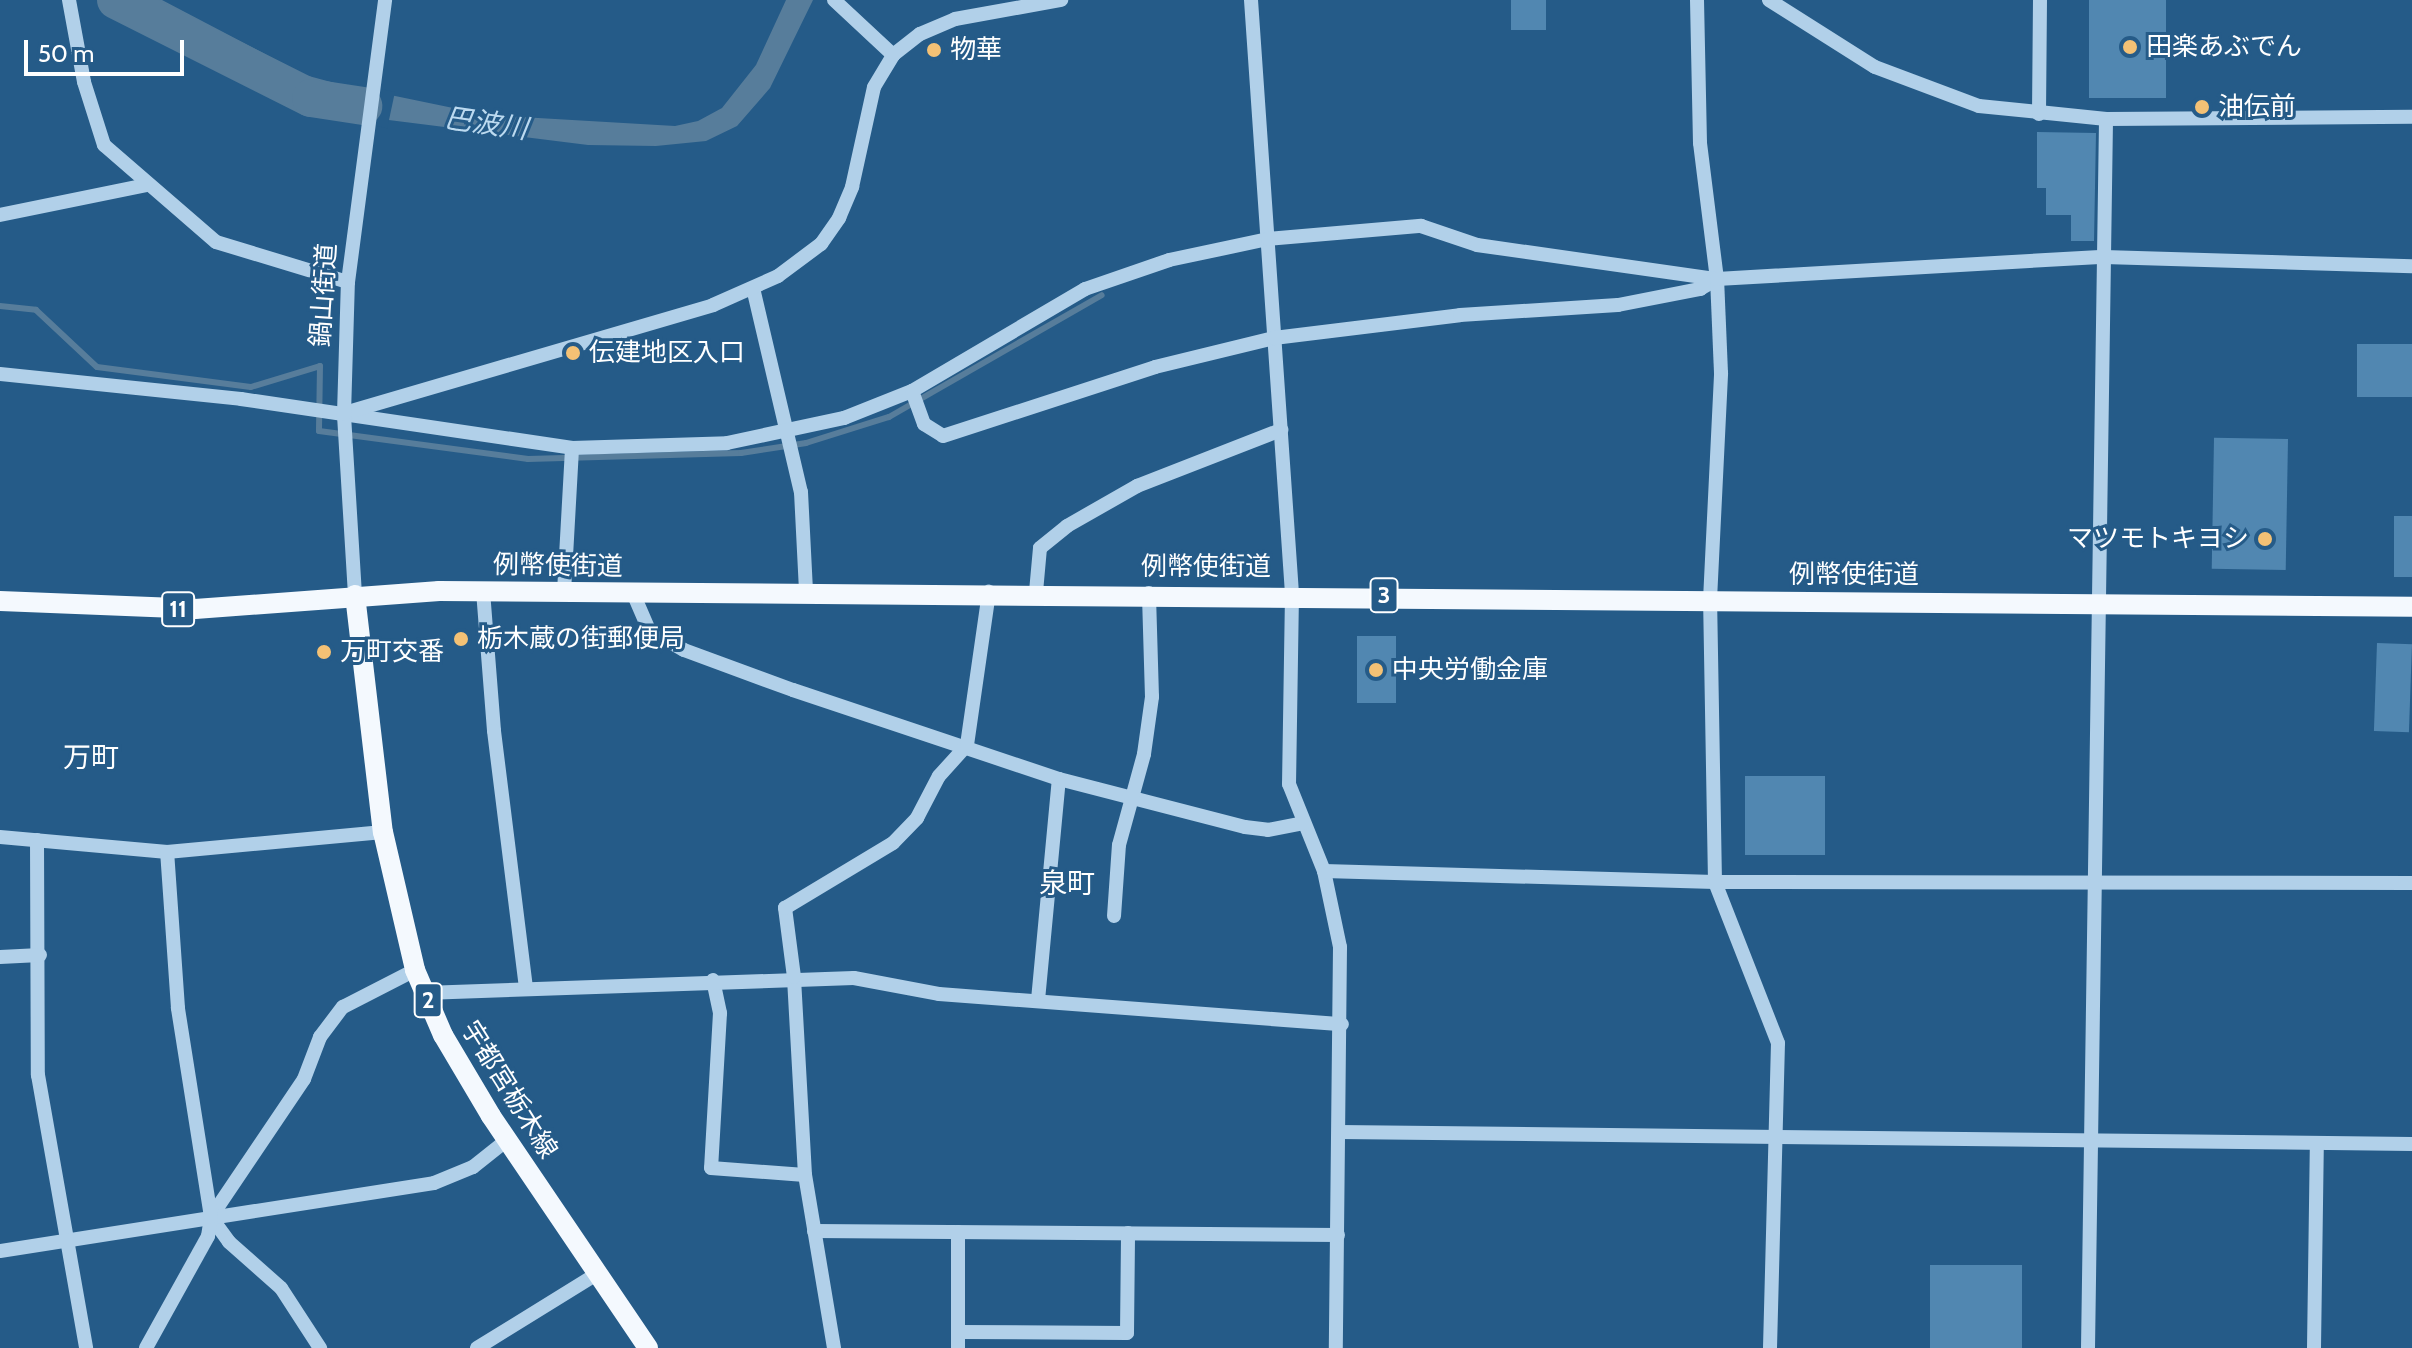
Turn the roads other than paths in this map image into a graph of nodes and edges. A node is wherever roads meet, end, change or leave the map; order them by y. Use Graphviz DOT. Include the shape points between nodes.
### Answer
graph roads {
  1 [pos="69,0"];
  2 [pos="385,0"];
  3 [pos="1061,0"];
  4 [pos="1251,0"];
  5 [pos="1697,0"];
  6 [pos="1769,0"];
  7 [pos="2040,0"];
  8 [pos="840,3"];
  9 [pos="893,55"];
  10 [pos="2039,114"];
  11 [pos="2412,117"];
  12 [pos="2106,119"];
  13 [pos="146,185"];
  14 [pos="0,215"];
  15 [pos="1268,239"];
  16 [pos="2104,257"];
  17 [pos="2412,266"];
  18 [pos="1717,279"];
  19 [pos="348,282"];
  20 [pos="753,288"];
  21 [pos="1274,338"];
  22 [pos="0,374"];
  23 [pos="912,391"];
  24 [pos="344,414"];
  25 [pos="1281,430"];
  26 [pos="787,432"];
  27 [pos="572,448"];
  28 [pos="483,591"];
  29 [pos="564,592"];
  30 [pos="806,592"];
  31 [pos="989,592"];
  32 [pos="1036,592"];
  33 [pos="633,593"];
  34 [pos="1149,593"];
  35 [pos="1292,594"];
  36 [pos="355,595"];
  37 [pos="1710,600"];
  38 [pos="0,601"];
  39 [pos="2100,603"];
  40 [pos="2412,607"];
  41 [pos="967,745"];
  42 [pos="1059,779"];
  43 [pos="1132,798"];
  44 [pos="1303,823"];
  45 [pos="383,832"];
  46 [pos="0,837"];
  47 [pos="37,840"];
  48 [pos="167,852"];
  49 [pos="1324,871"];
  50 [pos="1715,882"];
  51 [pos="2095,883"];
  52 [pos="2412,883"];
  53 [pos="1114,916"];
  54 [pos="40,955"];
  55 [pos="0,957"];
  56 [pos="415,970"];
  57 [pos="794,977"];
  58 [pos="713,980"];
  59 [pos="526,988"];
  60 [pos="424,993"];
  61 [pos="1038,1000"];
  62 [pos="1342,1024"];
  63 [pos="1339,1132"];
  64 [pos="507,1140"];
  65 [pos="1776,1141"];
  66 [pos="2091,1142"];
  67 [pos="2317,1144"];
  68 [pos="2412,1144"];
  69 [pos="805,1175"];
  70 [pos="211,1217"];
  71 [pos="814,1231"];
  72 [pos="958,1232"];
  73 [pos="1128,1233"];
  74 [pos="1338,1235"];
  75 [pos="68,1242"];
  76 [pos="0,1251"];
  77 [pos="597,1274"];
  78 [pos="958,1332"];
  79 [pos="86,1348"];
  80 [pos="146,1348"];
  81 [pos="320,1348"];
  82 [pos="477,1348"];
  83 [pos="648,1348"];
  84 [pos="834,1348"];
  85 [pos="958,1348"];
  86 [pos="1336,1348"];
  87 [pos="1770,1348"];
  88 [pos="2088,1348"];
  89 [pos="2314,1348"];
  1 -- 13 [label="street" via="70,24 104,145"];
  2 -- 19 [label="street, 鍋山街道"];
  3 -- 9 [label="street" via="955,19 920,34"];
  4 -- 15 [label="street"];
  5 -- 18 [label="street" via="1700,143"];
  6 -- 10 [label="street" via="1875,67 1979,106"];
  7 -- 10 [label="street"];
  8 -- 9 [label="street"];
  9 -- 20 [label="street" via="874,87 852,187 839,218 803,261"];
  10 -- 12 [label="street"];
  11 -- 12 [label="street"];
  12 -- 16 [label="street"];
  13 -- 14 [label="street"];
  13 -- 19 [label="street" via="232,251"];
  15 -- 18 [label="street" via="1421,226 1477,245"];
  15 -- 21 [label="street"];
  15 -- 23 [label="street" via="1169,260 1085,289"];
  16 -- 17 [label="street"];
  16 -- 18 [label="street"];
  16 -- 39 [label="street"];
  18 -- 21 [label="street" via="1700,289 1618,305 1460,315"];
  18 -- 37 [label="street" via="1721,373"];
  19 -- 24 [label="street, 鍋山街道"];
  20 -- 24 [label="street" via="700,309"];
  20 -- 26 [label="street"];
  21 -- 23 [label="street" via="1155,367 943,436 924,424"];
  21 -- 25 [label="street"];
  22 -- 24 [label="street"];
  23 -- 26 [label="street"];
  24 -- 27 [label="street"];
  24 -- 36 [label="street, 鍋山街道"];
  25 -- 32 [label="street" via="1137,486 1067,526 1040,548"];
  25 -- 35 [label="street"];
  26 -- 27 [label="street" via="727,443"];
  26 -- 30 [label="street" via="801,492"];
  27 -- 29 [label="street"];
  28 -- 29 [label="main road, 例幣使街道 / 3"];
  28 -- 36 [label="main road, 例幣使街道 / 3"];
  28 -- 59 [label="street" via="499,777"];
  29 -- 33 [label="main road, 例幣使街道 / 3"];
  30 -- 31 [label="main road, 例幣使街道 / 3"];
  30 -- 33 [label="main road, 例幣使街道 / 3"];
  31 -- 32 [label="main road, 例幣使街道 / 3"];
  31 -- 41 [label="street"];
  32 -- 34 [label="main road, 例幣使街道 / 3"];
  33 -- 41 [label="street" via="649,630 684,650"];
  34 -- 35 [label="main road, 例幣使街道 / 3"];
  34 -- 43 [label="street" via="1152,697"];
  35 -- 37 [label="main road, 例幣使街道 / 3"];
  35 -- 44 [label="street" via="1289,784"];
  36 -- 38 [label="main road, 例幣使街道 / 11" via="195,609"];
  36 -- 45 [label="main road, 宇都宮栃木線 / 2"];
  37 -- 39 [label="main road, 例幣使街道 / 3"];
  37 -- 50 [label="street"];
  39 -- 40 [label="main road, 例幣使街道 / 3"];
  39 -- 51 [label="street"];
  41 -- 42 [label="street"];
  41 -- 57 [label="street" via="939,776 917,818 893,843 785,908"];
  42 -- 43 [label="street"];
  42 -- 61 [label="street"];
  43 -- 44 [label="street" via="1245,827 1268,830"];
  43 -- 53 [label="street" via="1119,845"];
  44 -- 49 [label="street"];
  45 -- 48 [label="street"];
  45 -- 56 [label="main road, 宇都宮栃木線 / 2"];
  46 -- 47 [label="street"];
  47 -- 48 [label="street"];
  47 -- 54 [label="street"];
  48 -- 70 [label="street" via="178,1008"];
  49 -- 50 [label="street"];
  49 -- 62 [label="street" via="1340,947"];
  50 -- 51 [label="street"];
  50 -- 65 [label="street" via="1778,1043"];
  51 -- 52 [label="street"];
  51 -- 66 [label="street"];
  54 -- 55 [label="street"];
  54 -- 75 [label="street" via="38,1075"];
  56 -- 60 [label="main road, 宇都宮栃木線 / 2"];
  56 -- 70 [label="street" via="343,1007 320,1037 304,1079"];
  57 -- 58 [label="street"];
  57 -- 61 [label="street" via="854,978 939,994"];
  57 -- 69 [label="street"];
  58 -- 59 [label="street"];
  58 -- 69 [label="street" via="720,1013 711,1168"];
  59 -- 60 [label="street"];
  60 -- 64 [label="main road, 宇都宮栃木線 / 2" via="443,1035"];
  61 -- 62 [label="street"];
  62 -- 63 [label="street"];
  63 -- 65 [label="street"];
  63 -- 74 [label="street"];
  64 -- 70 [label="street" via="473,1167 434,1183"];
  64 -- 77 [label="main road, 宇都宮栃木線 / 2"];
  65 -- 66 [label="street"];
  65 -- 87 [label="street"];
  66 -- 67 [label="street"];
  66 -- 88 [label="street"];
  67 -- 68 [label="street"];
  67 -- 89 [label="street"];
  69 -- 71 [label="street"];
  70 -- 75 [label="street"];
  70 -- 80 [label="street" via="208,1236"];
  70 -- 81 [label="street" via="229,1242 281,1288"];
  71 -- 72 [label="street"];
  71 -- 84 [label="street"];
  72 -- 73 [label="street"];
  72 -- 78 [label="street"];
  73 -- 74 [label="street"];
  73 -- 78 [label="street" via="1127,1333"];
  74 -- 86 [label="street"];
  75 -- 76 [label="street"];
  75 -- 79 [label="street"];
  77 -- 82 [label="street"];
  77 -- 83 [label="main road, 宇都宮栃木線 / 2"];
  78 -- 85 [label="street"];
}
